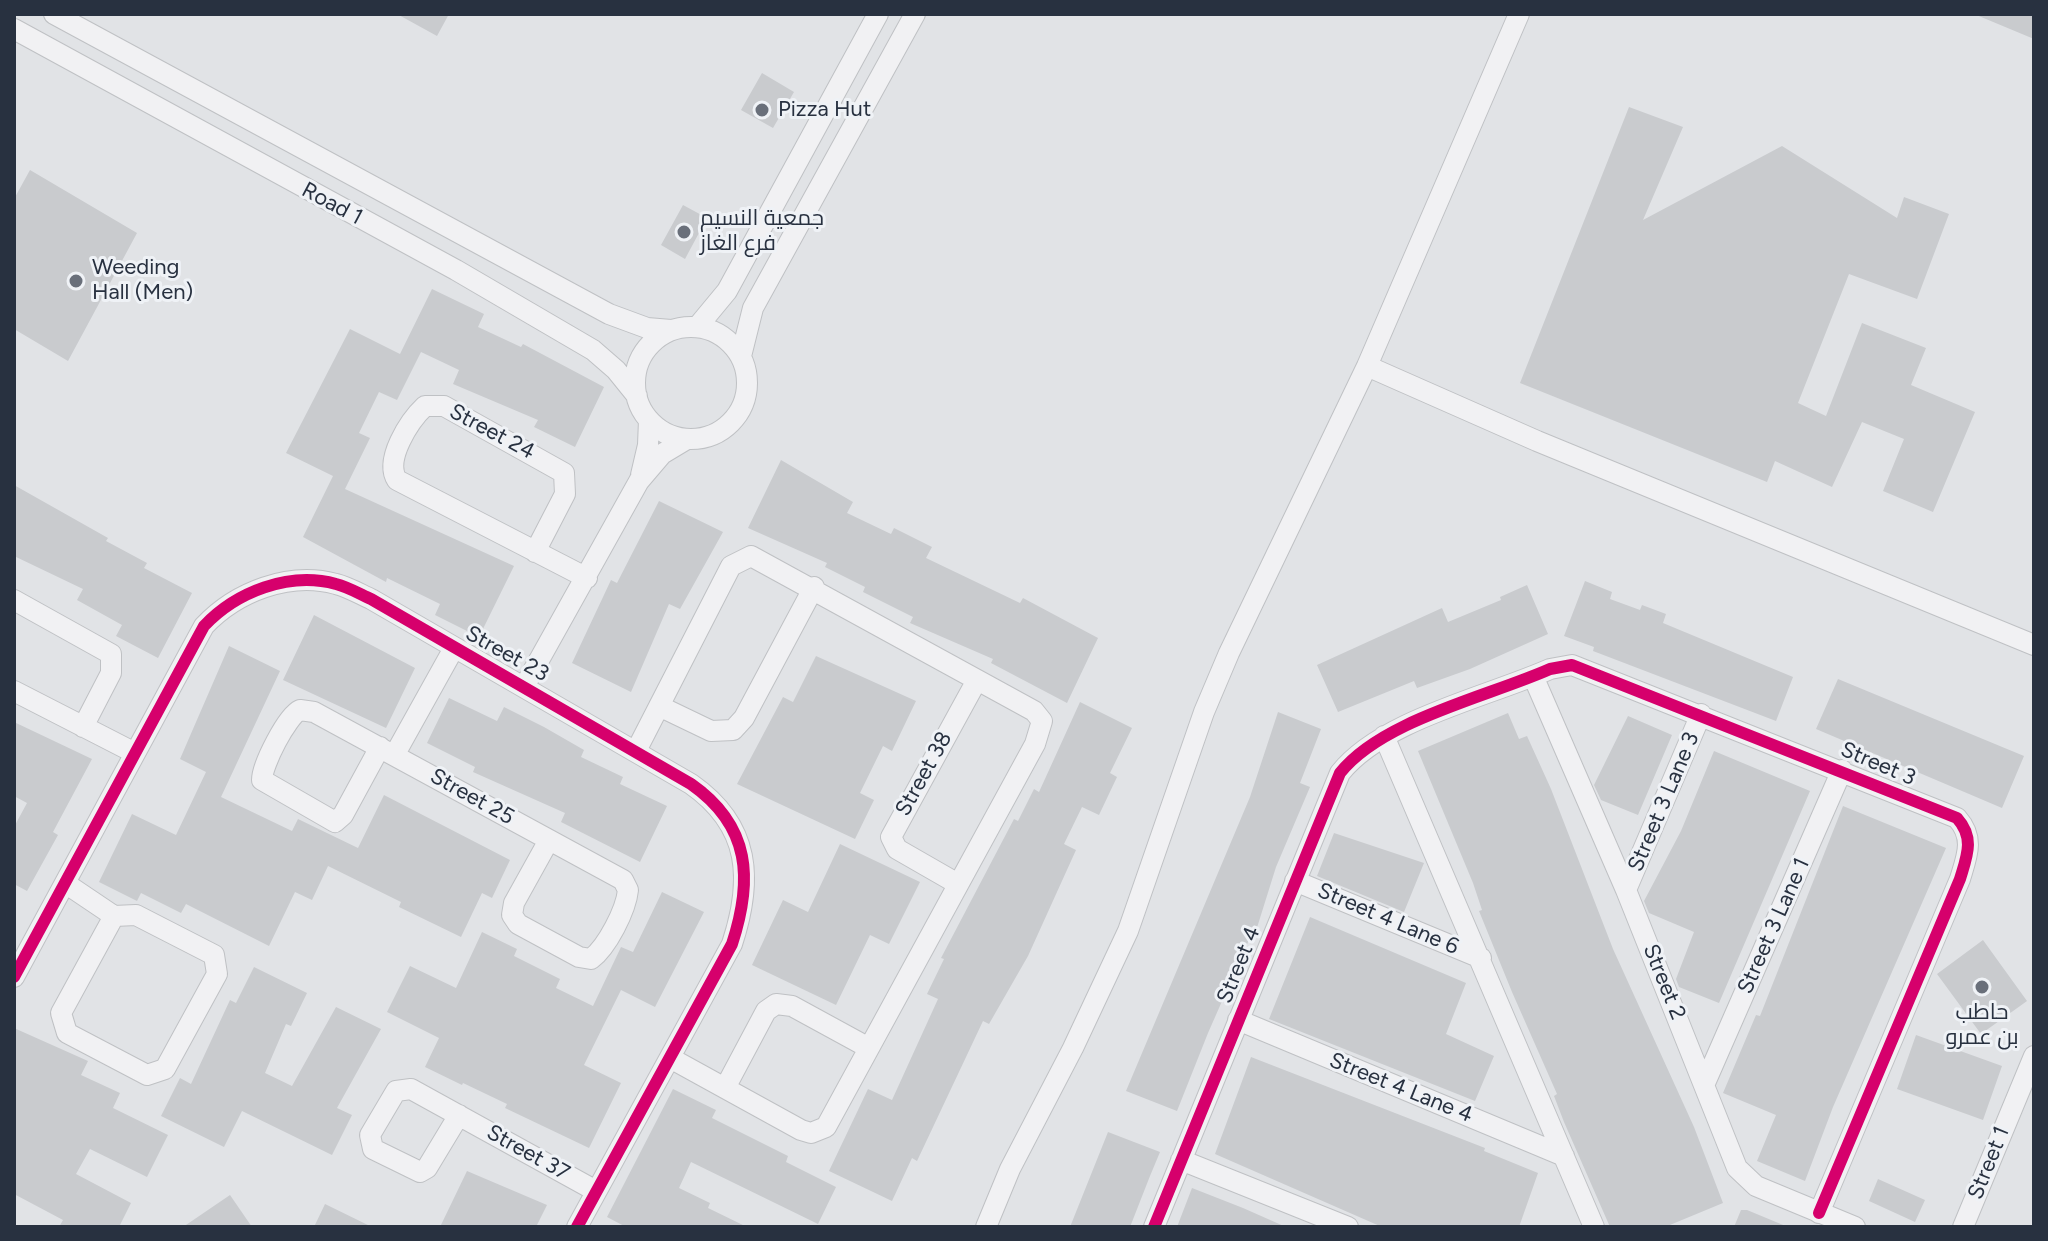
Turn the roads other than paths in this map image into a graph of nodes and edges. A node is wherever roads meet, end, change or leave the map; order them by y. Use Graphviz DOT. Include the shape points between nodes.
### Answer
graph roads {
  1 [pos="54,14"];
  2 [pos="878,14"];
  3 [pos="915,14"];
  4 [pos="1519,14"];
  5 [pos="14,29"];
  6 [pos="698,326"];
  7 [pos="671,330"];
  8 [pos="741,356"];
  9 [pos="1367,366"];
  10 [pos="637,396"];
  11 [pos="649,420"];
  12 [pos="687,439"];
  13 [pos="639,481"];
  14 [pos="535,552"];
  15 [pos="587,578"];
  16 [pos="814,587"];
  17 [pos="14,600"];
  18 [pos="2034,645"];
  19 [pos="454,648"];
  20 [pos="1533,676"];
  21 [pos="977,680"];
  22 [pos="524,687"];
  23 [pos="14,691"];
  24 [pos="659,706"];
  25 [pos="1701,714"];
  26 [pos="83,727"];
  27 [pos="1384,736"];
  28 [pos="388,751"];
  29 [pos="636,751"];
  30 [pos="133,752"];
  31 [pos="1842,770"];
  32 [pos="549,840"];
  33 [pos="1295,881"];
  34 [pos="65,883"];
  35 [pos="958,884"];
  36 [pos="1626,890"];
  37 [pos="114,916"];
  38 [pos="1481,958"];
  39 [pos="14,977"];
  40 [pos="1238,1020"];
  41 [pos="869,1048"];
  42 [pos="2034,1056"];
  43 [pos="672,1059"];
  44 [pos="1705,1083"];
  45 [pos="725,1088"];
  46 [pos="459,1115"];
  47 [pos="1564,1156"];
  48 [pos="1181,1160"];
  49 [pos="596,1191"];
  50 [pos="1819,1213"];
  51 [pos="577,1227"];
  52 [pos="986,1227"];
  53 [pos="1154,1227"];
  54 [pos="1348,1227"];
  55 [pos="1594,1227"];
  56 [pos="1855,1227"];
  57 [pos="1963,1227"];
  1 -- 7 [label="street, Road 1" via="609,314 647,328"];
  2 -- 6 [label="street" via="727,291"];
  3 -- 8 [label="street" via="753,308"];
  4 -- 9 [label="street"];
  5 -- 10 [label="street, Road 1" via="593,350"];
  6 -- 7 [label="street"];
  6 -- 8 [label="street" via="716,331"];
  7 -- 10 [label="street" via="657,337 638,364"];
  8 -- 12 [label="street" via="747,373 743,406 720,431"];
  9 -- 18 [label="street"];
  9 -- 52 [label="street" via="1204,712 1128,931"];
  10 -- 11 [label="street"];
  11 -- 12 [label="street"];
  11 -- 13 [label="street, Street 23"];
  12 -- 13 [label="street, Street 23" via="662,454"];
  13 -- 15 [label="street, Street 23"];
  14 -- 14 [label="street, Street 24" via="394,477 394,456 425,406 444,406 564,473 565,494"];
  14 -- 15 [label="street, Street 24"];
  15 -- 22 [label="street, Street 23"];
  16 -- 21 [label="street"];
  16 -- 24 [label="street" via="733,730 711,731"];
  16 -- 24 [label="street" via="761,559 741,558 731,566"];
  17 -- 26 [label="street" via="111,654 111,673"];
  19 -- 22 [label="street, Street 23"];
  19 -- 28 [label="street, Street 25"];
  19 -- 30 [label="street, Street 23" via="336,584 270,584 220,609 204,626"];
  20 -- 25 [label="street, Street 3" via="1572,665"];
  20 -- 27 [label="street, Street 3"];
  20 -- 36 [label="street, Street 2"];
  21 -- 35 [label="street" via="1034,711 1042,721 1035,744"];
  21 -- 35 [label="street, Street 38" via="891,837 897,849"];
  22 -- 29 [label="street, Street 23"];
  23 -- 26 [label="street"];
  24 -- 29 [label="street"];
  25 -- 31 [label="street, Street 3"];
  25 -- 36 [label="street, Street 3 Lane 3"];
  26 -- 30 [label="street"];
  27 -- 33 [label="street, Street 4" via="1356,753 1340,773"];
  27 -- 38 [label="street"];
  28 -- 28 [label="street, Street 25" via="314,712 300,710 290,718 262,770 262,780 335,822"];
  28 -- 32 [label="street, Street 25"];
  29 -- 43 [label="street, Street 23" via="708,796 726,815 746,874 744,908 732,944"];
  30 -- 34 [label="street, Street 23"];
  31 -- 44 [label="street, Street 3 Lane 1"];
  31 -- 50 [label="street, Street 3" via="1957,818 1969,840 1960,879"];
  32 -- 32 [label="street, Street 25" via="512,915 518,924 591,959 628,890 623,880"];
  33 -- 38 [label="street, Street 4 Lane 6"];
  33 -- 40 [label="street, Street 4"];
  34 -- 37 [label="street"];
  34 -- 39 [label="street, Street 23"];
  35 -- 41 [label="street"];
  36 -- 44 [label="street, Street 2"];
  37 -- 37 [label="street" via="136,915 214,955 217,974 165,1069 147,1075 67,1033 61,1013"];
  38 -- 47 [label="street"];
  40 -- 47 [label="street, Street 4 Lane 4"];
  40 -- 48 [label="street, Street 4"];
  41 -- 45 [label="street" via="832,1118 818,1132 801,1130"];
  41 -- 45 [label="street" via="792,1006 776,1004 766,1011"];
  42 -- 57 [label="street, Street 1"];
  43 -- 45 [label="street"];
  43 -- 49 [label="street, Street 23"];
  44 -- 50 [label="street, Street 2" via="1737,1168 1756,1186"];
  46 -- 46 [label="street, Street 37" via="402,1088 369,1143 420,1172"];
  46 -- 49 [label="street, Street 37"];
  47 -- 55 [label="street"];
  48 -- 53 [label="street, Street 4"];
  48 -- 54 [label="street"];
  49 -- 51 [label="street, Street 23"];
  50 -- 56 [label="street, Street 2"];
}
